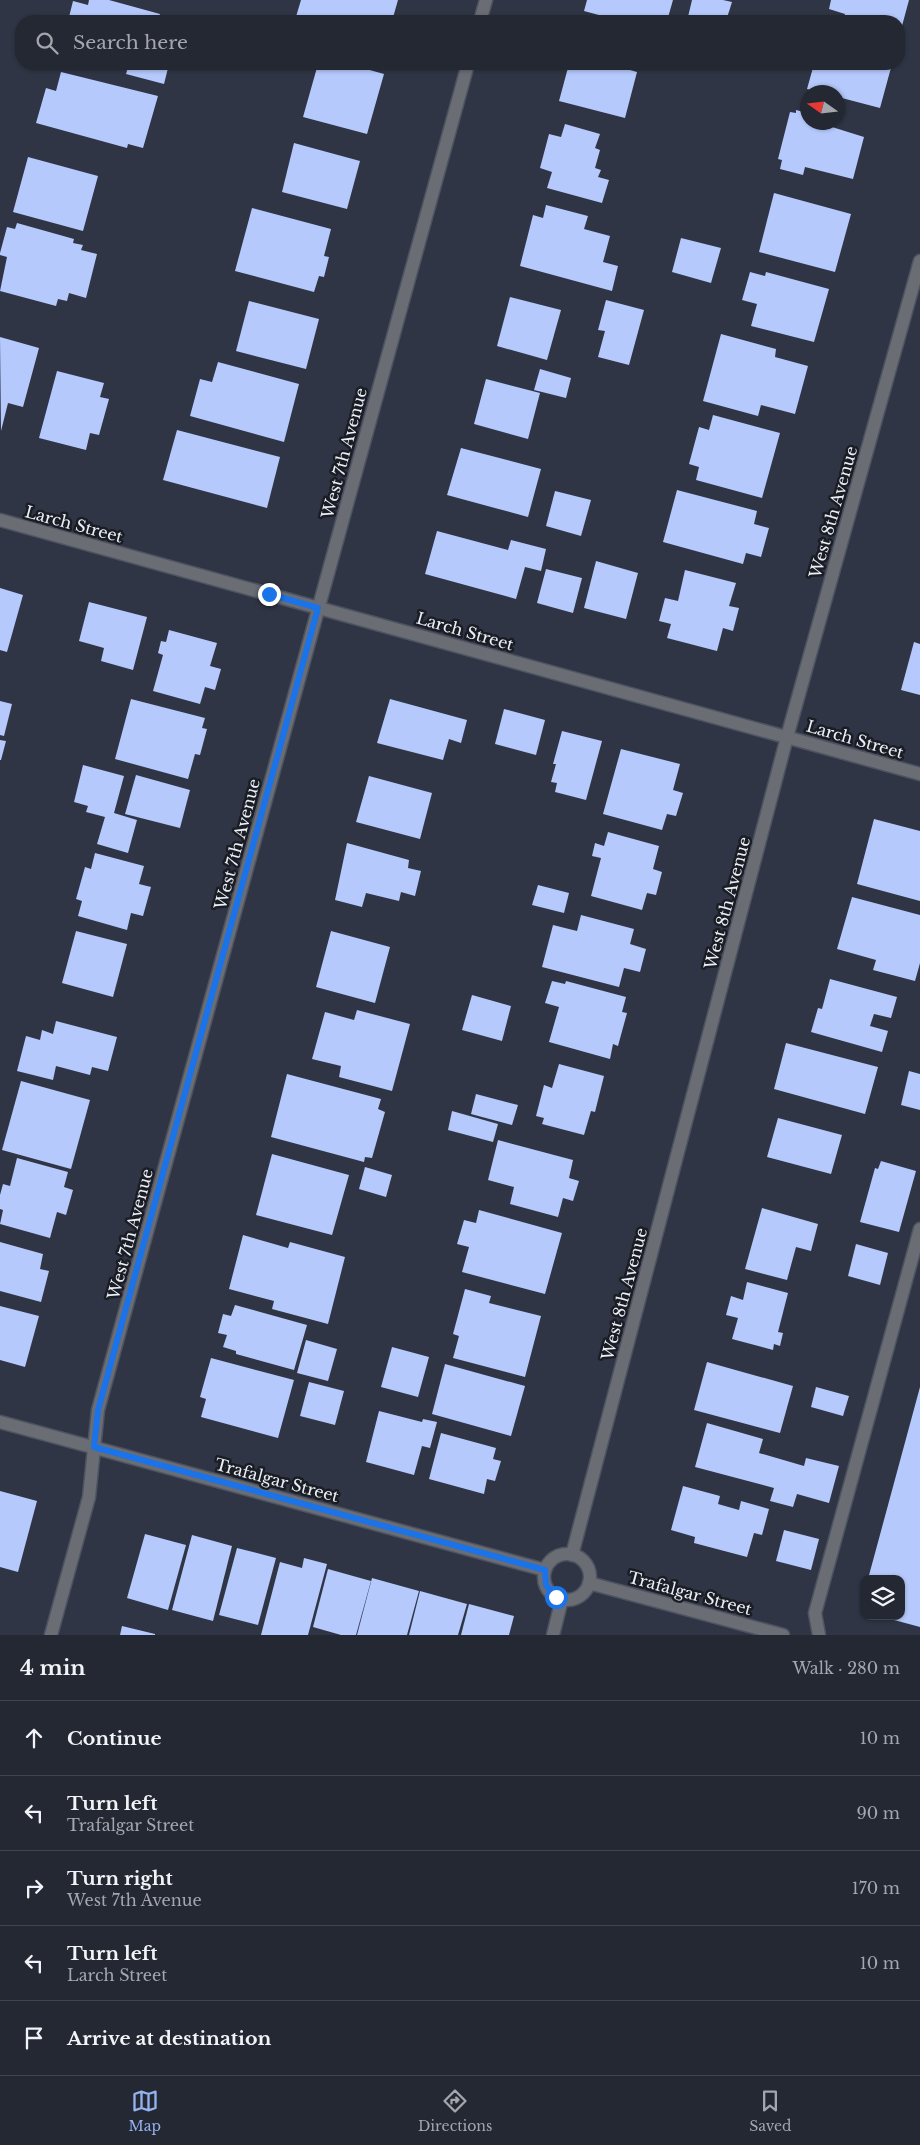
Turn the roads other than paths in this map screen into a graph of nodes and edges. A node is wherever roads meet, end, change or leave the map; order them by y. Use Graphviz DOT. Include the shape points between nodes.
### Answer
graph roads {
  1 [pos="486,0"];
  2 [pos="482,15"];
  3 [pos="466,70"];
  4 [pos="920,261"];
  5 [pos="0,520"];
  6 [pos="318,608"];
  7 [pos="788,737"];
  8 [pos="920,774"];
  9 [pos="920,1229"];
  10 [pos="0,1422"];
  11 [pos="94,1447"];
  12 [pos="572,1555"];
  13 [pos="545,1570"];
  14 [pos="589,1583"];
  15 [pos="562,1599"];
  16 [pos="51,1635"];
  17 [pos="553,1635"];
  18 [pos="783,1635"];
  19 [pos="819,1635"];
  1 -- 2 [label="street"];
  3 -- 6 [label="street, West 7th Avenue"];
  4 -- 7 [label="street, West 8th Avenue"];
  5 -- 6 [label="street, Larch Street"];
  6 -- 7 [label="street, Larch Street"];
  6 -- 11 [label="street, West 7th Avenue" via="98,1410"];
  7 -- 8 [label="street, Larch Street"];
  7 -- 12 [label="street, West 8th Avenue"];
  9 -- 19 [label="street" via="815,1613"];
  10 -- 11 [label="street, Trafalgar Street"];
  11 -- 13 [label="street, Trafalgar Street"];
  11 -- 16 [label="street, West 7th Avenue" via="89,1497"];
  12 -- 13 [label="street" via="559,1556"];
  12 -- 14 [label="street" via="589,1568"];
  13 -- 15 [label="street" via="544,1578 550,1592"];
  14 -- 15 [label="street" via="582,1594 569,1600"];
  14 -- 18 [label="street, Trafalgar Street"];
  15 -- 17 [label="street"];
}
